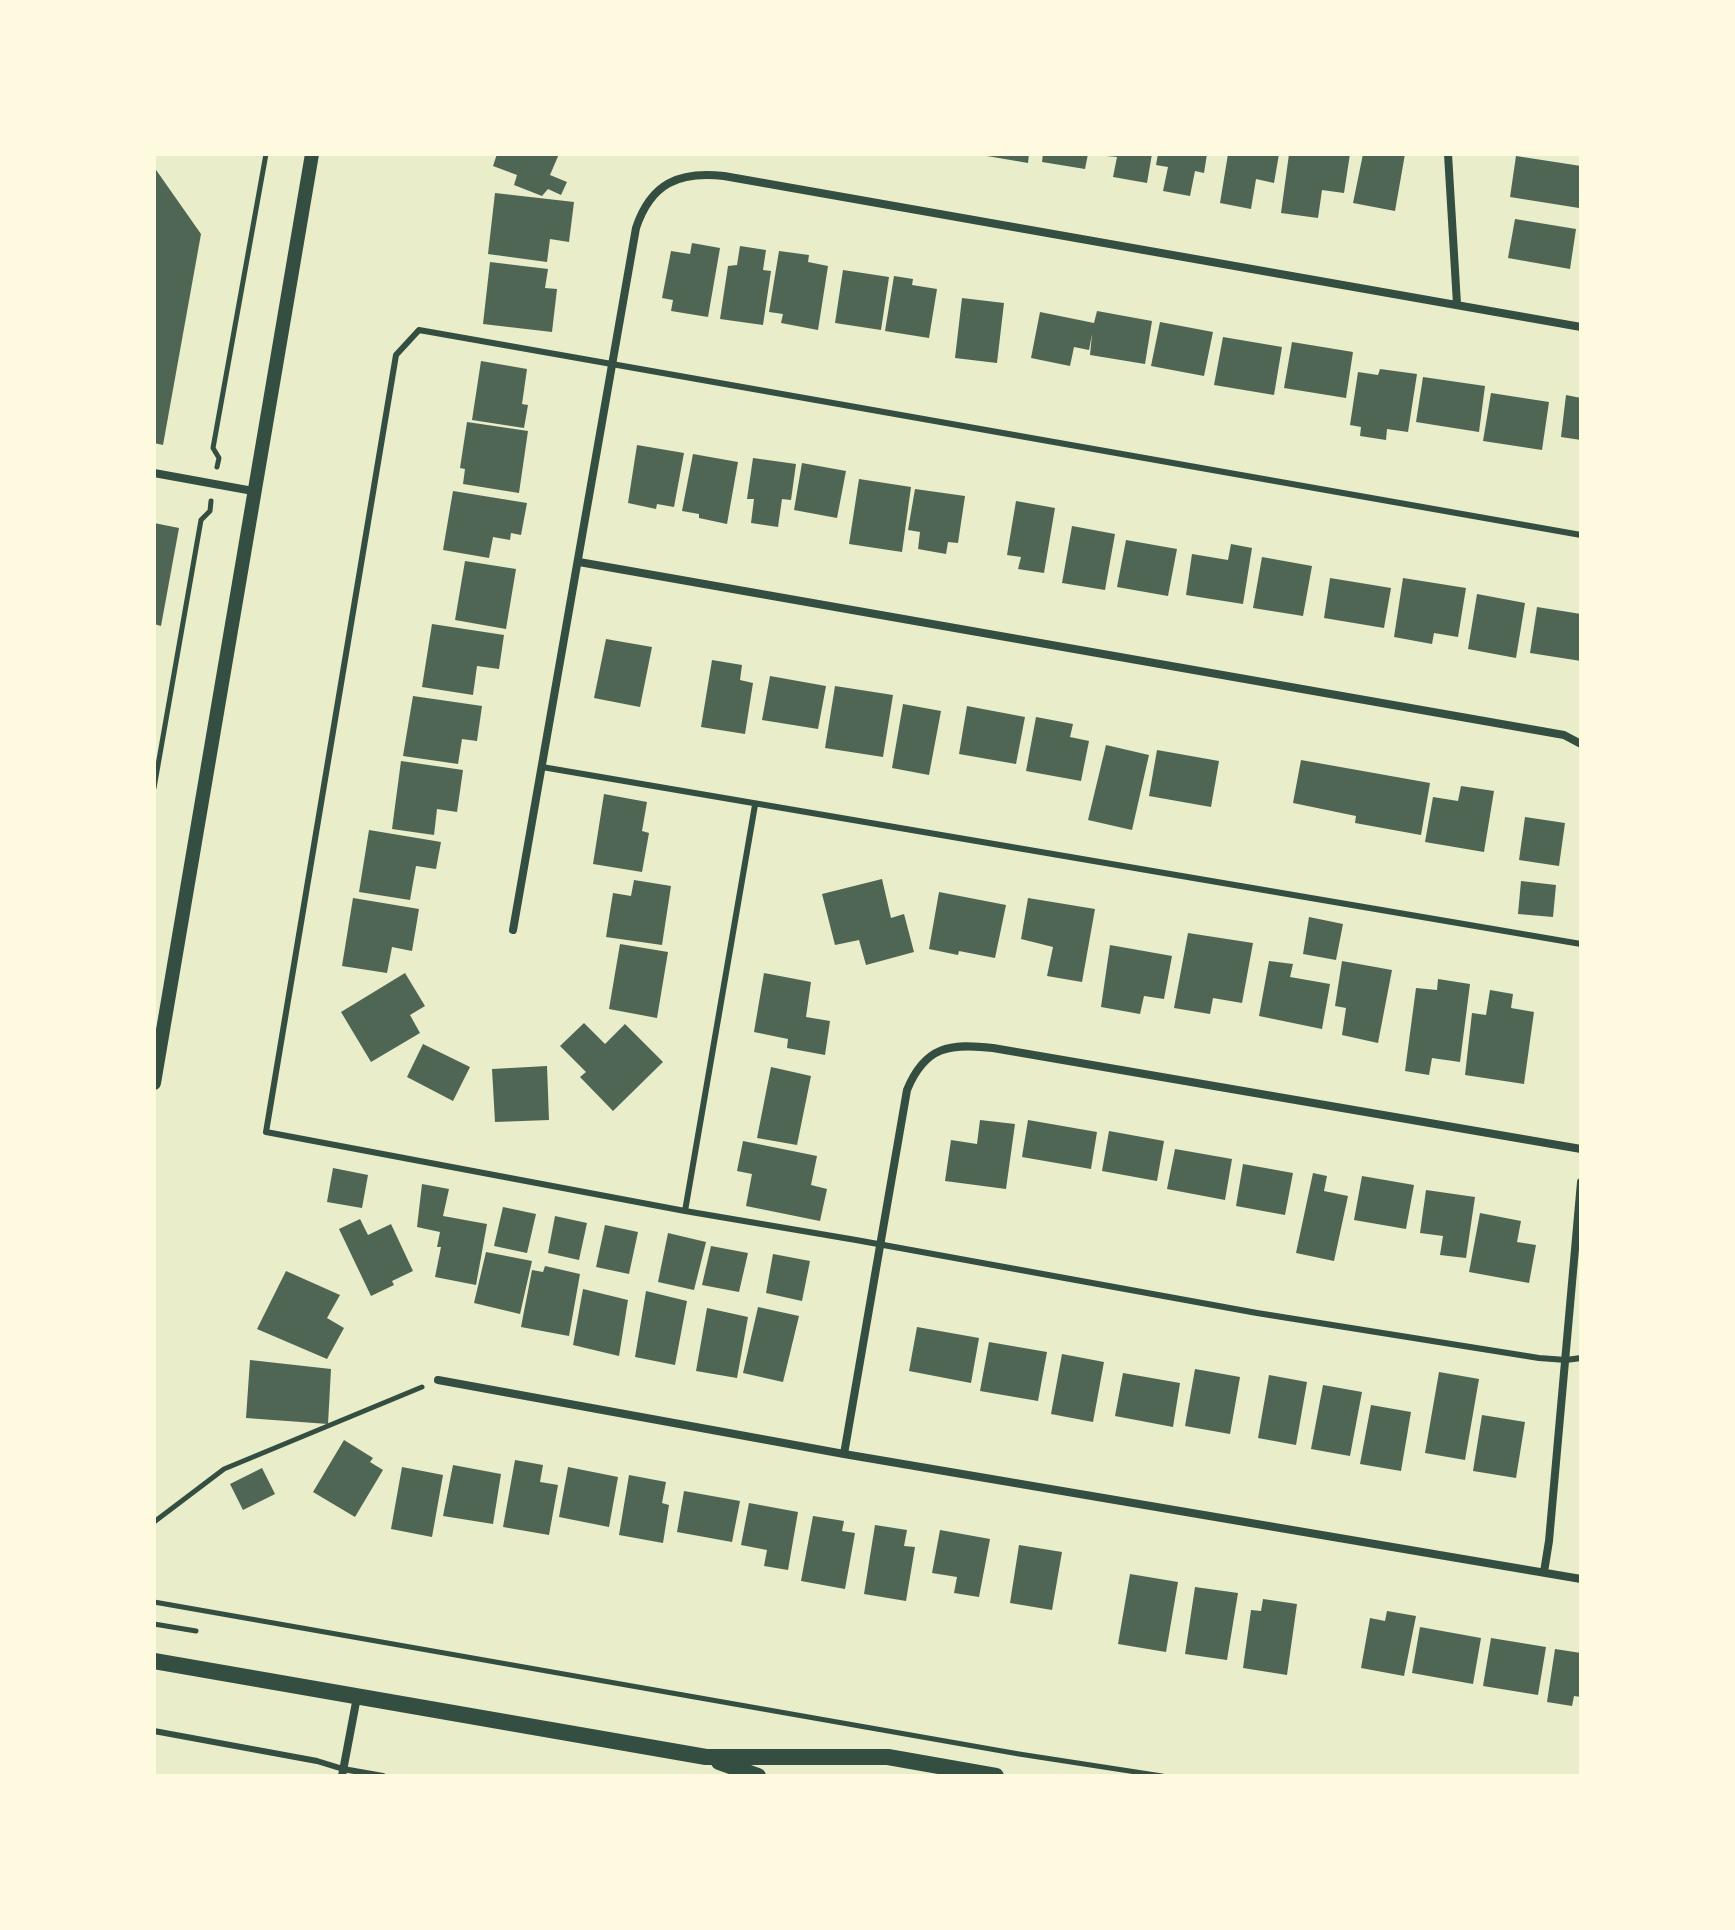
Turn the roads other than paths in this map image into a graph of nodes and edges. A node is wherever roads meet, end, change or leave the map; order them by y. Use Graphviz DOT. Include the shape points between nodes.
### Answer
graph roads {
  1 [pos="312,154"];
  2 [pos="1448,154"];
  3 [pos="1457,304"];
  4 [pos="1581,327"];
  5 [pos="613,364"];
  6 [pos="154,473"];
  7 [pos="253,491"];
  8 [pos="1581,535"];
  9 [pos="579,562"];
  10 [pos="1581,744"];
  11 [pos="542,767"];
  12 [pos="755,805"];
  13 [pos="513,930"];
  14 [pos="1581,944"];
  15 [pos="154,1083"];
  16 [pos="1581,1149"];
  17 [pos="1581,1182"];
  18 [pos="685,1211"];
  19 [pos="881,1244"];
  20 [pos="1581,1358"];
  21 [pos="1566,1360"];
  22 [pos="438,1380"];
  23 [pos="844,1454"];
  24 [pos="1544,1572"];
  25 [pos="1581,1579"];
  26 [pos="154,1661"];
  27 [pos="357,1697"];
  28 [pos="154,1731"];
  29 [pos="706,1757"];
  30 [pos="342,1772"];
  31 [pos="383,1776"];
  32 [pos="758,1776"];
  33 [pos="996,1776"];
  1 -- 7 [label="street"];
  2 -- 3 [label="street"];
  3 -- 4 [label="street"];
  3 -- 5 [label="street" via="740,179 692,175 661,188 640,214"];
  5 -- 8 [label="lane"];
  5 -- 9 [label="street"];
  5 -- 18 [label="lane" via="419,330 396,355 266,1132"];
  6 -- 7 [label="street"];
  7 -- 15 [label="street"];
  9 -- 10 [label="street" via="1564,735"];
  9 -- 11 [label="street"];
  11 -- 12 [label="lane"];
  11 -- 13 [label="street"];
  12 -- 14 [label="lane"];
  12 -- 18 [label="lane"];
  16 -- 19 [label="street" via="993,1048 956,1046 926,1060 907,1090"];
  17 -- 21 [label="street"];
  18 -- 19 [label="lane"];
  19 -- 21 [label="lane" via="1257,1313"];
  19 -- 23 [label="street"];
  20 -- 21 [label="lane"];
  21 -- 24 [label="street"];
  22 -- 23 [label="street"];
  23 -- 24 [label="street"];
  24 -- 25 [label="street"];
  26 -- 27 [label="main road"];
  27 -- 29 [label="main road"];
  27 -- 30 [label="street"];
  28 -- 30 [label="lane" via="317,1761"];
  29 -- 32 [label="main road"];
  29 -- 33 [label="main road" via="888,1757"];
  30 -- 31 [label="lane"];
}
